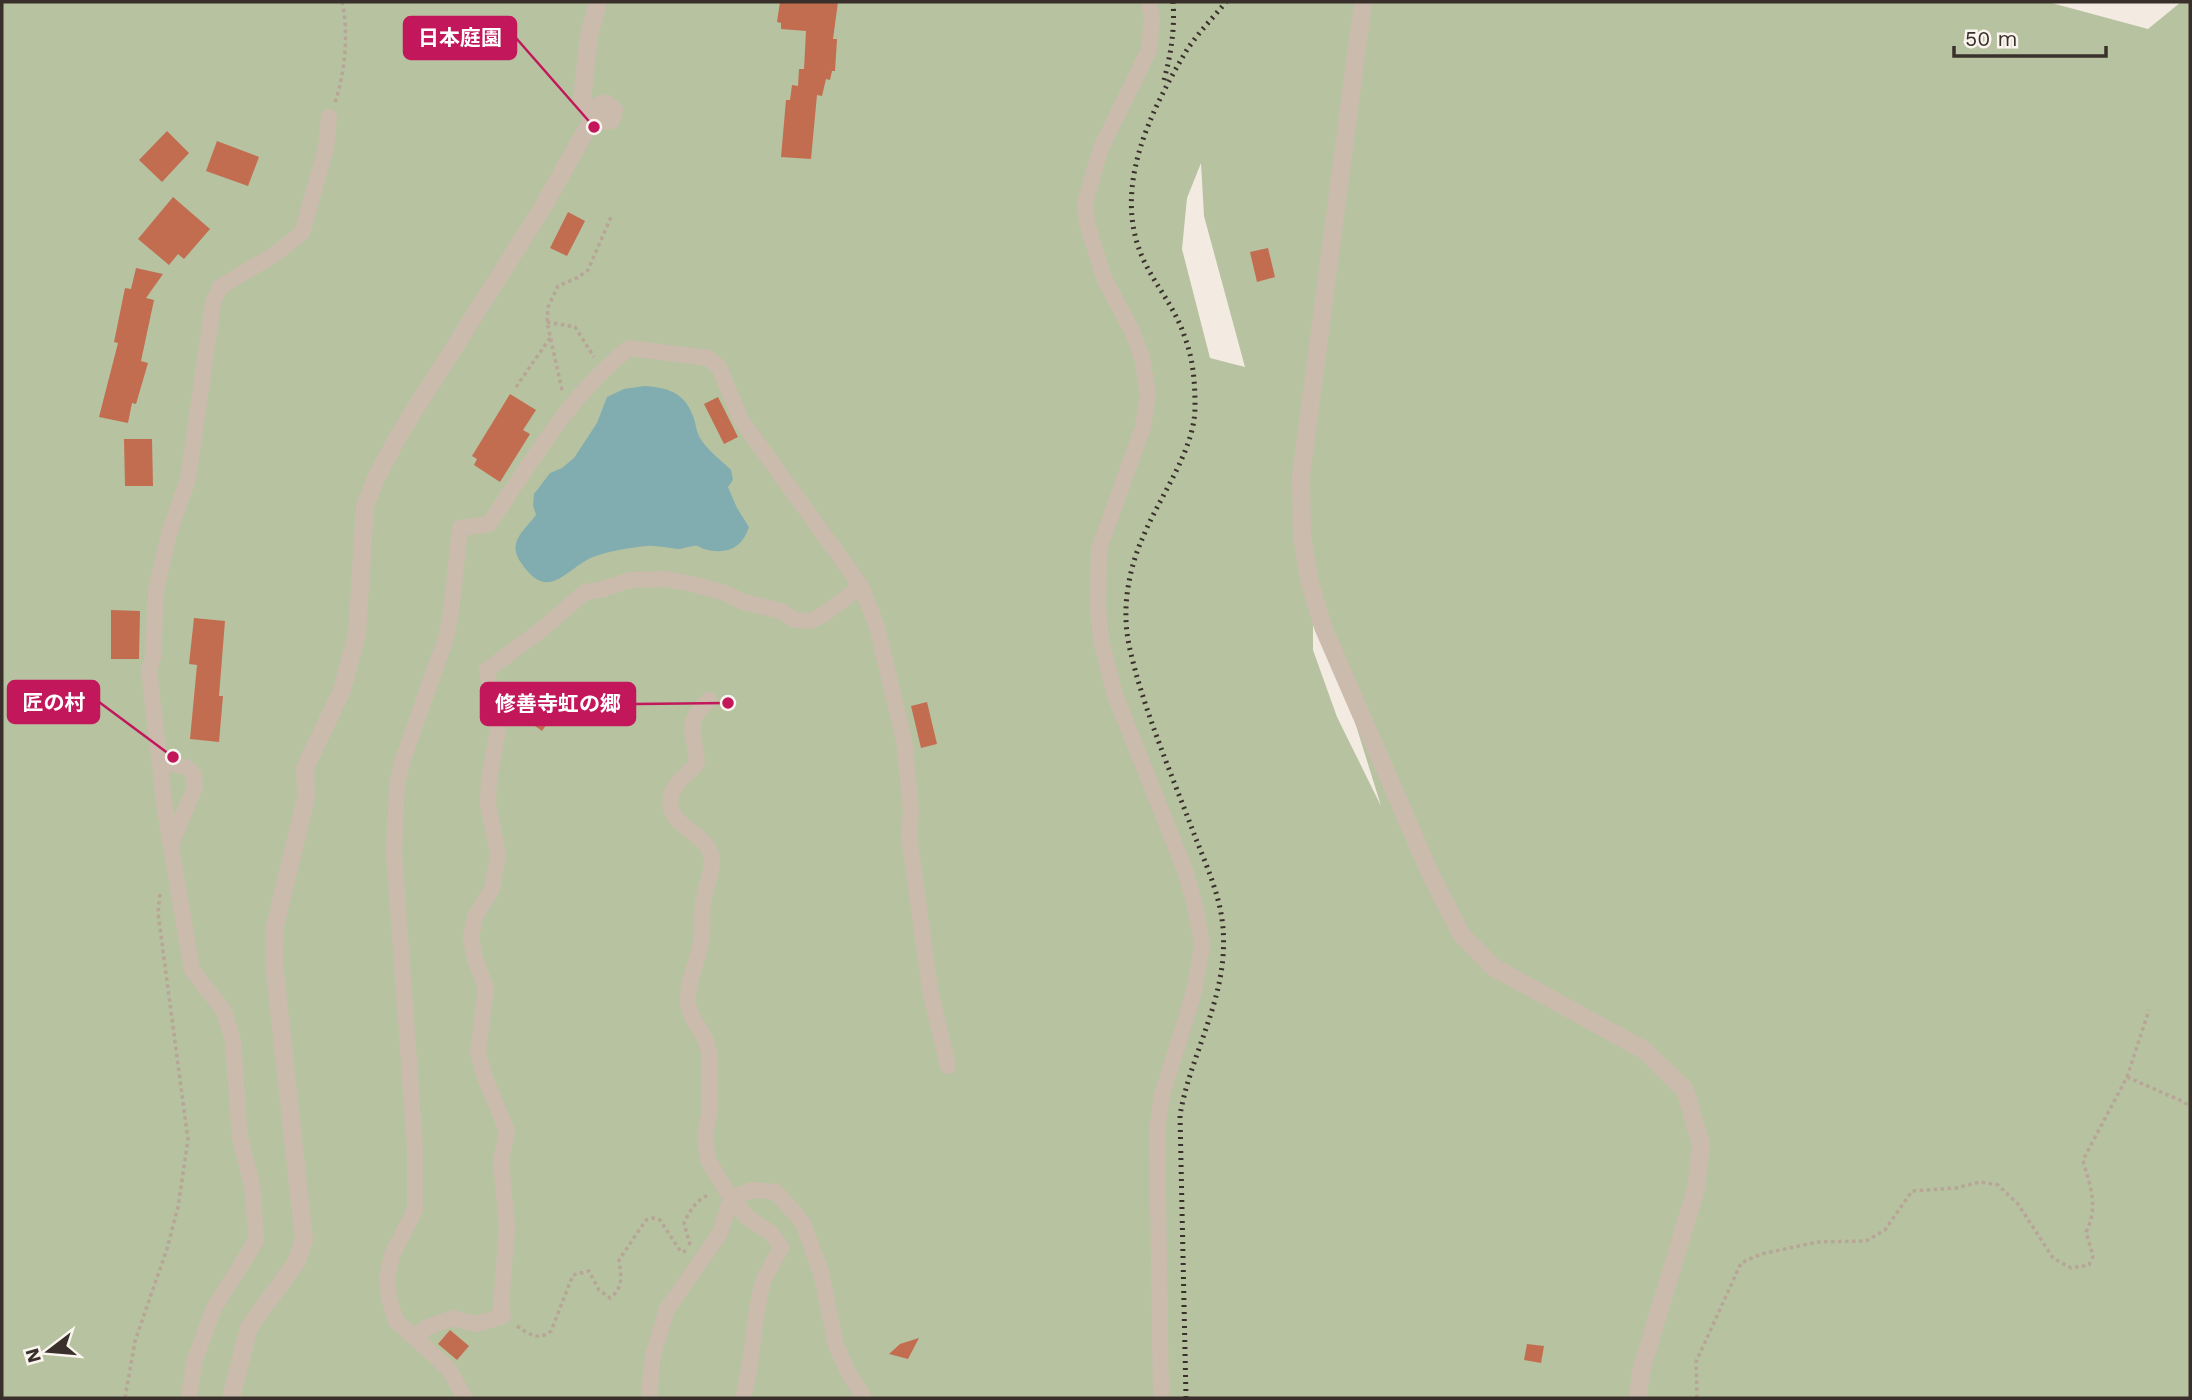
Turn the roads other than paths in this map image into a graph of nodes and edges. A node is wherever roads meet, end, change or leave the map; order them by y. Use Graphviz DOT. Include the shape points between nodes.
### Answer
graph roads {
  1 [pos="598,2"];
  2 [pos="1149,2"];
  3 [pos="1363,2"];
  4 [pos="329,117"];
  5 [pos="861,586"];
  6 [pos="709,700"];
  7 [pos="160,762"];
  8 [pos="172,843"];
  9 [pos="948,1066"];
  10 [pos="731,1198"];
  11 [pos="416,1339"];
  12 [pos="189,1398"];
  13 [pos="231,1398"];
  14 [pos="465,1398"];
  15 [pos="649,1398"];
  16 [pos="743,1398"];
  17 [pos="864,1398"];
  18 [pos="1161,1398"];
  19 [pos="1638,1398"];
  1 -- 13 [label="street" via="582,99 591,119 543,208 400,433 365,506 357,634 342,690 305,768 306,799 275,926 274,963 304,1240 296,1263 249,1327"];
  2 -- 18 [label="street" via="1153,20 1149,50 1101,148 1085,202 1104,278 1142,357 1148,394 1143,427 1100,549 1101,640 1115,695 1186,873 1202,946 1157,1130"];
  3 -- 19 [label="street" via="1301,476 1302,537 1310,583 1322,627 1461,934 1493,967 1644,1051 1685,1090 1700,1144 1696,1189 1641,1371"];
  4 -- 7 [label="street" via="326,148 302,233 220,287 213,303 188,479 156,590 149,670"];
  5 -- 9 [label="street" via="877,627 904,740 909,835 930,990"];
  5 -- 11 [label="street" via="810,621 795,620 781,611 696,585 667,579 630,580 585,592 487,670 498,730 488,804 498,854 492,889 475,917 471,939 486,988 478,1052 507,1131 501,1161 507,1228 503,1316 476,1324 453,1318 425,1328"];
  5 -- 11 [label="street" via="741,420 719,367 708,358 629,348 602,370 550,435 489,524 460,528 446,638 397,785 394,852 415,1147 415,1210 392,1255 387,1278 396,1321"];
  6 -- 10 [label="street" via="692,720 697,763 677,783 671,797 672,810 681,824 707,843 712,859 688,1002 708,1044 708,1160"];
  7 -- 8 [label="street"];
  7 -- 8 [label="street" via="193,773 195,787"];
  8 -- 12 [label="street" via="192,970 224,1011 233,1041 240,1138 256,1220 256,1241 214,1308 194,1362"];
  10 -- 15 [label="street" via="719,1235 667,1309 653,1356"];
  10 -- 16 [label="street" via="747,1217 771,1233 780,1247 764,1279"];
  10 -- 17 [label="street" via="752,1190 776,1192 803,1223 821,1272 836,1345"];
  11 -- 14 [label="street" via="448,1367"];
}
